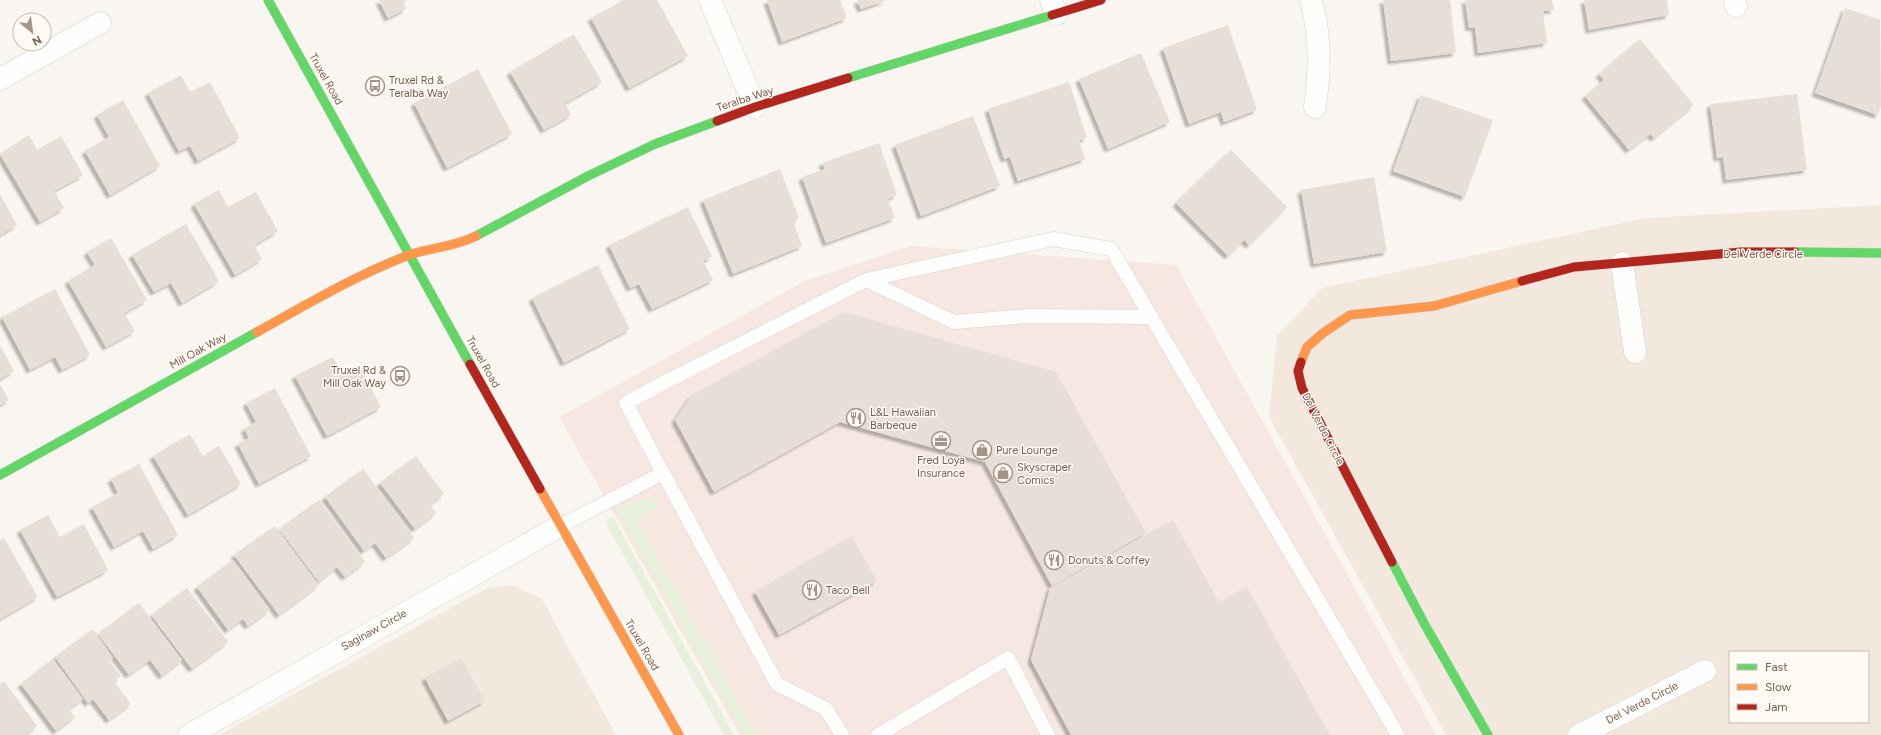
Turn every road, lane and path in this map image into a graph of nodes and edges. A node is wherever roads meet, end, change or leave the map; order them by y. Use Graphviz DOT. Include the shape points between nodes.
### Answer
graph roads {
  1 [pos="268,0"];
  2 [pos="710,0"];
  3 [pos="1101,0"];
  4 [pos="1311,0"];
  5 [pos="1054,7"];
  6 [pos="100,22"];
  7 [pos="0,79"];
  8 [pos="755,107"];
  9 [pos="1315,107"];
  10 [pos="1881,253"];
  11 [pos="410,255"];
  12 [pos="1622,263"];
  13 [pos="866,280"];
  14 [pos="1149,317"];
  15 [pos="1634,352"];
  16 [pos="663,473"];
  17 [pos="0,475"];
  18 [pos="560,526"];
  19 [pos="1705,671"];
  20 [pos="189,735"];
  21 [pos="679,735"];
  22 [pos="842,735"];
  23 [pos="878,735"];
  24 [pos="1048,735"];
  25 [pos="1398,735"];
  26 [pos="1488,735"];
  27 [pos="1579,735"];
  1 -- 11 [label="street, Truxel Road"];
  2 -- 8 [label="street"];
  3 -- 5 [label="street, Teralba Way"];
  4 -- 9 [label="street" via="1320,51"];
  5 -- 8 [label="street, Teralba Way"];
  6 -- 7 [label="street"];
  8 -- 11 [label="street, Teralba Way" via="641,151 588,176 465,242"];
  10 -- 12 [label="street, Del Verde Circle" via="1741,252"];
  11 -- 17 [label="street, Mill Oak Way" via="340,286"];
  11 -- 18 [label="street, Truxel Road"];
  12 -- 15 [label="street"];
  12 -- 26 [label="street, Del Verde Circle" via="1574,267 1434,306 1350,315 1307,347 1298,371 1302,388 1421,618"];
  13 -- 14 [label="lane" via="954,322 1029,316"];
  13 -- 14 [label="lane" via="1053,239 1110,249"];
  13 -- 16 [label="lane" via="626,404"];
  14 -- 25 [label="lane"];
  16 -- 18 [label="lane"];
  16 -- 22 [label="lane" via="777,684 826,709"];
  18 -- 20 [label="street, Saginaw Circle"];
  18 -- 21 [label="street, Truxel Road"];
  19 -- 27 [label="street, Del Verde Circle"];
  23 -- 24 [label="lane" via="1008,658"];
}
